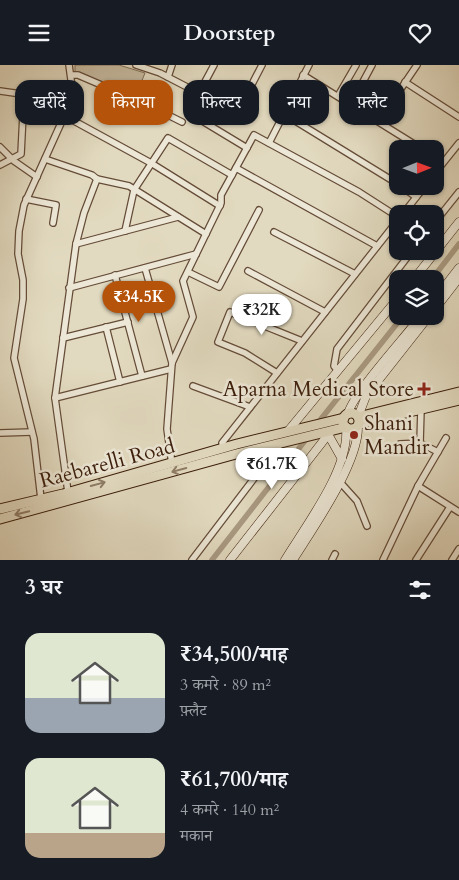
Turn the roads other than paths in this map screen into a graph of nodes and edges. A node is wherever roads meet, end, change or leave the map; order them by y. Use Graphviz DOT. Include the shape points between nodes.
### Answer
graph roads {
  1 [pos="69,65"];
  2 [pos="136,65"];
  3 [pos="172,65"];
  4 [pos="214,65"];
  5 [pos="262,65"];
  6 [pos="309,65"];
  7 [pos="356,65"];
  8 [pos="372,65"];
  9 [pos="417,65"];
  10 [pos="71,75"];
  11 [pos="304,75"];
  12 [pos="168,77"];
  13 [pos="71,80"];
  14 [pos="206,80"];
  15 [pos="254,80"];
  16 [pos="301,80"];
  17 [pos="364,80"];
  18 [pos="406,82"];
  19 [pos="183,85"];
  20 [pos="0,91"];
  21 [pos="15,94"];
  22 [pos="338,96"];
  23 [pos="459,117"];
  24 [pos="182,122"];
  25 [pos="22,125"];
  26 [pos="61,125"];
  27 [pos="81,125"];
  28 [pos="209,125"];
  29 [pos="278,125"];
  30 [pos="302,125"];
  31 [pos="385,125"];
  32 [pos="408,140"];
  33 [pos="269,143"];
  34 [pos="459,143"];
  35 [pos="0,147"];
  36 [pos="247,148"];
  37 [pos="11,158"];
  38 [pos="45,159"];
  39 [pos="444,162"];
  40 [pos="151,163"];
  41 [pos="0,165"];
  42 [pos="236,168"];
  43 [pos="232,175"];
  44 [pos="36,177"];
  45 [pos="96,179"];
  46 [pos="389,179"];
  47 [pos="134,190"];
  48 [pos="459,192"];
  49 [pos="413,195"];
  50 [pos="416,197"];
  51 [pos="26,199"];
  52 [pos="410,205"];
  53 [pos="220,206"];
  54 [pos="259,210"];
  55 [pos="444,211"];
  56 [pos="389,213"];
  57 [pos="178,217"];
  58 [pos="459,222"];
  59 [pos="53,223"];
  60 [pos="125,231"];
  61 [pos="389,231"];
  62 [pos="274,232"];
  63 [pos="206,234"];
  64 [pos="76,244"];
  65 [pos="377,246"];
  66 [pos="196,254"];
  67 [pos="405,260"];
  68 [pos="145,268"];
  69 [pos="459,269"];
  70 [pos="421,270"];
  71 [pos="248,271"];
  72 [pos="188,272"];
  73 [pos="355,274"];
  74 [pos="116,275"];
  75 [pos="459,278"];
  76 [pos="69,288"];
  77 [pos="444,288"];
  78 [pos="444,297"];
  79 [pos="389,309"];
  80 [pos="325,312"];
  81 [pos="128,323"];
  82 [pos="414,325"];
  83 [pos="422,325"];
  84 [pos="107,327"];
  85 [pos="63,337"];
  86 [pos="302,341"];
  87 [pos="172,366"];
  88 [pos="338,371"];
  89 [pos="277,373"];
  90 [pos="142,377"];
  91 [pos="120,382"];
  92 [pos="193,386"];
  93 [pos="459,392"];
  94 [pos="54,398"];
  95 [pos="459,400"];
  96 [pos="250,407"];
  97 [pos="421,409"];
  98 [pos="346,420"];
  99 [pos="359,422"];
  100 [pos="288,431"];
  101 [pos="32,432"];
  102 [pos="0,433"];
  103 [pos="326,434"];
  104 [pos="446,438"];
  105 [pos="281,443"];
  106 [pos="420,443"];
  107 [pos="400,444"];
  108 [pos="438,452"];
  109 [pos="224,453"];
  110 [pos="342,459"];
  111 [pos="172,464"];
  112 [pos="339,481"];
  113 [pos="418,486"];
  114 [pos="68,492"];
  115 [pos="41,499"];
  116 [pos="450,507"];
  117 [pos="0,509"];
  118 [pos="459,512"];
  119 [pos="0,519"];
  120 [pos="367,526"];
  121 [pos="459,549"];
  122 [pos="192,560"];
  123 [pos="230,560"];
  124 [pos="285,560"];
  125 [pos="293,560"];
  126 [pos="383,560"];
  127 [pos="416,560"];
  128 [pos="452,560"];
  1 -- 10 [label="street"];
  2 -- 12 [label="street"];
  3 -- 12 [label="street"];
  4 -- 14 [label="street"];
  5 -- 15 [label="street"];
  6 -- 11 [label="street"];
  7 -- 22 [label="street"];
  8 -- 17 [label="street"];
  9 -- 18 [label="street"];
  10 -- 13 [label="street"];
  10 -- 24 [label="street" via="78,75"];
  11 -- 16 [label="street"];
  11 -- 22 [label="street"];
  12 -- 19 [label="street"];
  18 -- 23 [label="street"];
  20 -- 21 [label="street"];
  25 -- 37 [label="street" via="21,154"];
  26 -- 38 [label="street"];
  27 -- 40 [label="street"];
  28 -- 36 [label="street"];
  29 -- 33 [label="street"];
  30 -- 46 [label="street"];
  31 -- 32 [label="street"];
  33 -- 36 [label="street" via="254,135"];
  33 -- 56 [label="street" via="359,192"];
  34 -- 39 [label="street"];
  35 -- 37 [label="street"];
  36 -- 42 [label="street"];
  37 -- 41 [label="street"];
  37 -- 44 [label="street"];
  38 -- 44 [label="street"];
  38 -- 45 [label="street"];
  40 -- 43 [label="street" via="168,138"];
  40 -- 47 [label="street"];
  40 -- 53 [label="street"];
  42 -- 43 [label="street"];
  42 -- 65 [label="street"];
  43 -- 53 [label="street" via="221,195"];
  44 -- 51 [label="street"];
  45 -- 47 [label="street"];
  45 -- 64 [label="street"];
  47 -- 57 [label="street"];
  47 -- 60 [label="street"];
  48 -- 55 [label="street"];
  49 -- 50 [label="street"];
  50 -- 52 [label="street"];
  51 -- 59 [label="street" via="56,205"];
  51 -- 101 [label="street" via="19,231 23,299 14,358"];
  53 -- 63 [label="street"];
  54 -- 72 [label="street" via="218,287"];
  57 -- 60 [label="street"];
  57 -- 63 [label="street"];
  58 -- 70 [label="street"];
  60 -- 64 [label="street"];
  61 -- 65 [label="street"];
  62 -- 73 [label="street"];
  63 -- 66 [label="street"];
  64 -- 76 [label="street"];
  65 -- 73 [label="street"];
  66 -- 68 [label="street"];
  66 -- 72 [label="street"];
  67 -- 88 [label="street" via="337,349 334,366"];
  68 -- 74 [label="street"];
  68 -- 87 [label="street"];
  69 -- 77 [label="street"];
  71 -- 80 [label="street"];
  72 -- 87 [label="street" via="183,281 193,317"];
  73 -- 80 [label="street"];
  74 -- 76 [label="street"];
  74 -- 81 [label="street"];
  75 -- 78 [label="street"];
  76 -- 85 [label="street"];
  79 -- 88 [label="street"];
  80 -- 86 [label="street"];
  81 -- 84 [label="street"];
  81 -- 90 [label="street"];
  82 -- 98 [label="street" via="349,406"];
  83 -- 99 [label="street" via="366,396"];
  84 -- 85 [label="street"];
  84 -- 91 [label="street"];
  85 -- 94 [label="street"];
  86 -- 89 [label="street"];
  86 -- 89 [label="street" via="230,312 218,342 245,353"];
  87 -- 90 [label="street"];
  87 -- 111 [label="street" via="167,429"];
  88 -- 100 [label="street"];
  89 -- 96 [label="street"];
  90 -- 91 [label="street"];
  91 -- 94 [label="street"];
  92 -- 96 [label="street"];
  93 -- 99 [label="main road"];
  94 -- 114 [label="street"];
  95 -- 97 [label="main road"];
  96 -- 109 [label="street" via="222,443"];
  97 -- 99 [label="main road"];
  97 -- 106 [label="street"];
  98 -- 99 [label="main road" via="352,429"];
  98 -- 99 [label="main road" via="354,413"];
  98 -- 100 [label="main road"];
  98 -- 103 [label="main road"];
  98 -- 110 [label="street" via="347,440"];
  99 -- 112 [label="street" via="358,438"];
  100 -- 109 [label="main road"];
  101 -- 102 [label="street"];
  101 -- 115 [label="street"];
  103 -- 105 [label="main road"];
  103 -- 110 [label="street"];
  103 -- 123 [label="street"];
  104 -- 108 [label="street"];
  105 -- 109 [label="main road"];
  105 -- 122 [label="street"];
  106 -- 107 [label="street"];
  106 -- 108 [label="street"];
  108 -- 113 [label="street"];
  109 -- 111 [label="main road, Raebarelli Road"];
  109 -- 119 [label="main road, one-way"];
  110 -- 124 [label="street"];
  114 -- 111 [label="main road, Raebarelli Road, one-way"];
  112 -- 120 [label="street" via="356,501"];
  112 -- 125 [label="street"];
  113 -- 116 [label="street"];
  113 -- 126 [label="street"];
  114 -- 115 [label="main road, Raebarelli Road"];
  115 -- 117 [label="main road, Raebarelli Road"];
  116 -- 118 [label="street"];
  116 -- 127 [label="street"];
  121 -- 128 [label="street"];
}
